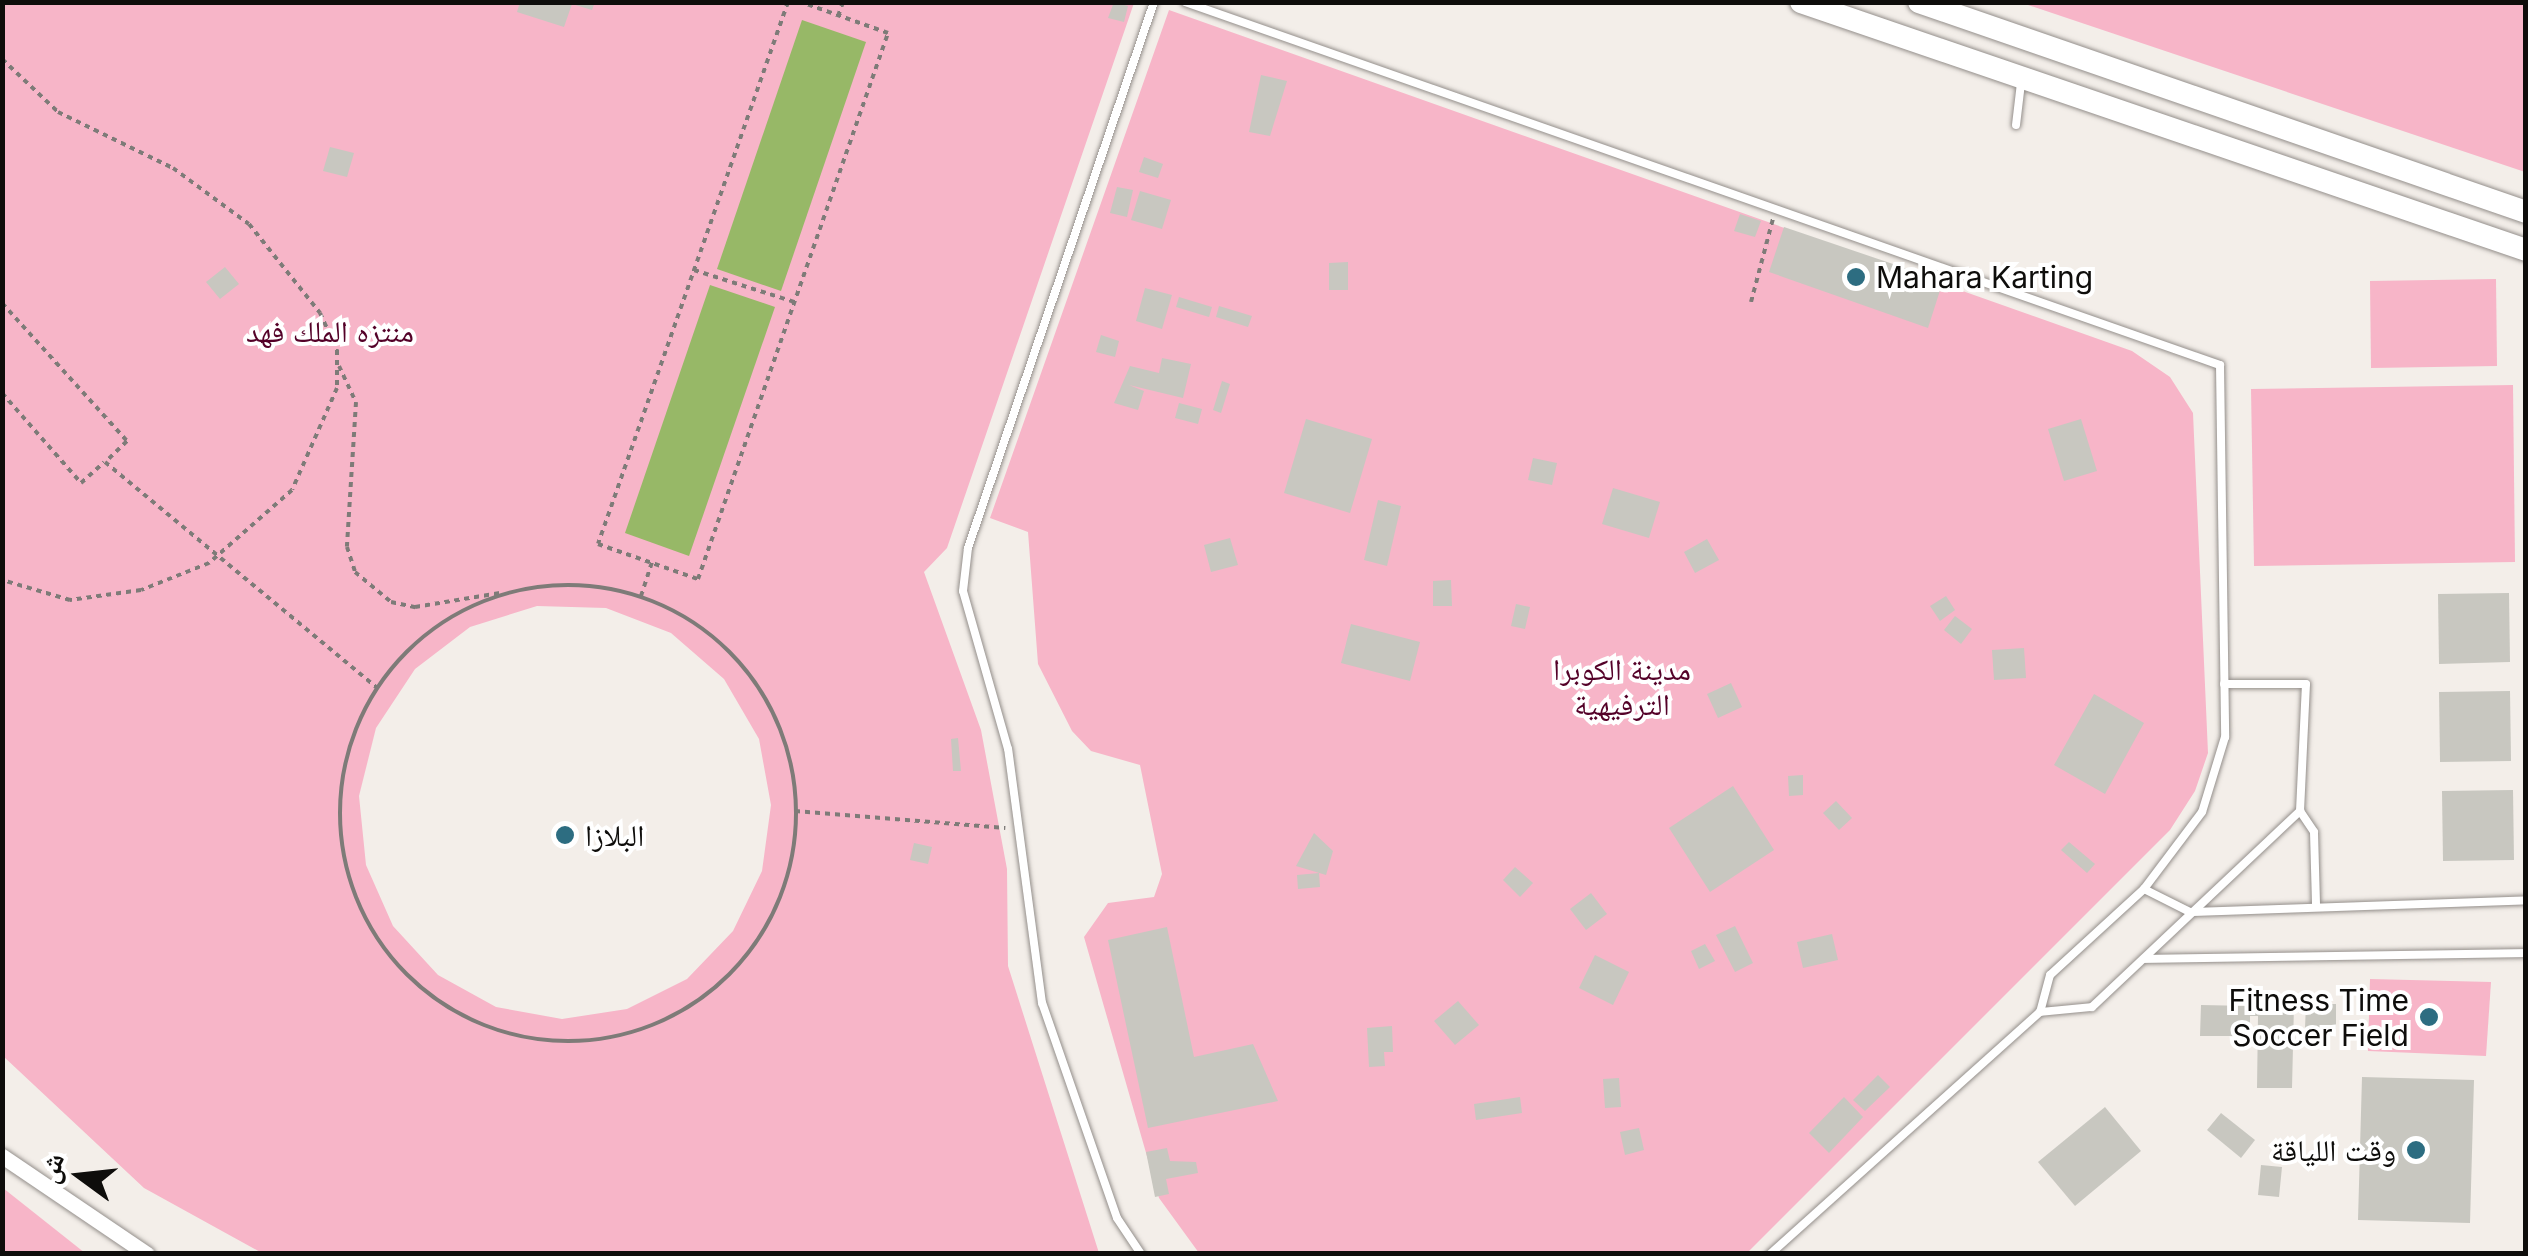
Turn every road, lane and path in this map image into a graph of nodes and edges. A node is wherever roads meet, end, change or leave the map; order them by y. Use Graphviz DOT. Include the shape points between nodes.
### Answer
graph roads {
  1 [pos="788,2"];
  2 [pos="801,2"];
  3 [pos="843,2"];
  4 [pos="1154,2"];
  5 [pos="1184,2"];
  6 [pos="1801,2"];
  7 [pos="1919,2"];
  8 [pos="838,16"];
  9 [pos="2034,42"];
  10 [pos="2,58"];
  11 [pos="2022,79"];
  12 [pos="2016,125"];
  13 [pos="2421,175"];
  14 [pos="1777,207"];
  15 [pos="2409,211"];
  16 [pos="2526,212"];
  17 [pos="2526,250"];
  18 [pos="694,270"];
  19 [pos="794,302"];
  20 [pos="1751,302"];
  21 [pos="2,303"];
  22 [pos="337,362"];
  23 [pos="2,393"];
  24 [pos="104,462"];
  25 [pos="220,557"];
  26 [pos="652,564"];
  27 [pos="2,580"];
  28 [pos="510,593"];
  29 [pos="641,596"];
  30 [pos="2224,684"];
  31 [pos="378,689"];
  32 [pos="795,811"];
  33 [pos="2300,811"];
  34 [pos="1018,829"];
  35 [pos="2144,889"];
  36 [pos="2526,900"];
  37 [pos="2316,904"];
  38 [pos="2190,912"];
  39 [pos="2526,953"];
  40 [pos="2144,959"];
  41 [pos="2040,1012"];
  42 [pos="2,1156"];
  43 [pos="147,1254"];
  44 [pos="1141,1254"];
  45 [pos="1770,1254"];
  1 -- 18 [label="path"];
  2 -- 8 [label="path"];
  3 -- 8 [label="path"];
  4 -- 34 [label="lane" via="964,570 1008,749"];
  5 -- 14 [label="lane"];
  6 -- 11 [label="street"];
  7 -- 9 [label="street"];
  8 -- 19 [label="path" via="888,33"];
  9 -- 11 [label="street"];
  9 -- 13 [label="street"];
  10 -- 22 [label="path" via="58,112 173,168 249,224 320,314"];
  11 -- 12 [label="lane"];
  11 -- 15 [label="street"];
  13 -- 15 [label="street"];
  13 -- 16 [label="street"];
  14 -- 20 [label="path"];
  14 -- 30 [label="lane" via="2220,366"];
  15 -- 17 [label="street"];
  18 -- 19 [label="path"];
  18 -- 26 [label="path" via="598,544"];
  19 -- 26 [label="path" via="698,579"];
  21 -- 24 [label="path" via="127,441"];
  22 -- 25 [label="path" via="311,462 272,517"];
  22 -- 28 [label="path" via="356,402 347,547 355,572 390,602 414,607"];
  23 -- 24 [label="path" via="81,483"];
  24 -- 25 [label="path"];
  25 -- 27 [label="path" via="104,598 70,600"];
  25 -- 31 [label="path"];
  26 -- 29 [label="path"];
  28 -- 29 [label="path" via="572,584"];
  28 -- 31 [label="path" via="421,638"];
  29 -- 32 [label="path" via="721,642 757,683 782,732"];
  30 -- 33 [label="lane" via="2306,684"];
  30 -- 35 [label="lane" via="2225,736 2202,812"];
  31 -- 32 [label="path" via="343,779 340,820 357,899 420,988 517,1036 625,1035 721,983 782,893"];
  32 -- 34 [label="path"];
  33 -- 37 [label="lane" via="2314,832"];
  33 -- 38 [label="lane"];
  34 -- 44 [label="lane" via="1042,1004 1117,1218"];
  35 -- 38 [label="lane"];
  35 -- 41 [label="lane" via="2050,975"];
  36 -- 37 [label="lane"];
  37 -- 38 [label="lane"];
  38 -- 40 [label="lane"];
  39 -- 40 [label="lane"];
  40 -- 41 [label="lane" via="2092,1006"];
  41 -- 45 [label="lane"];
  42 -- 43 [label="street"];
}
